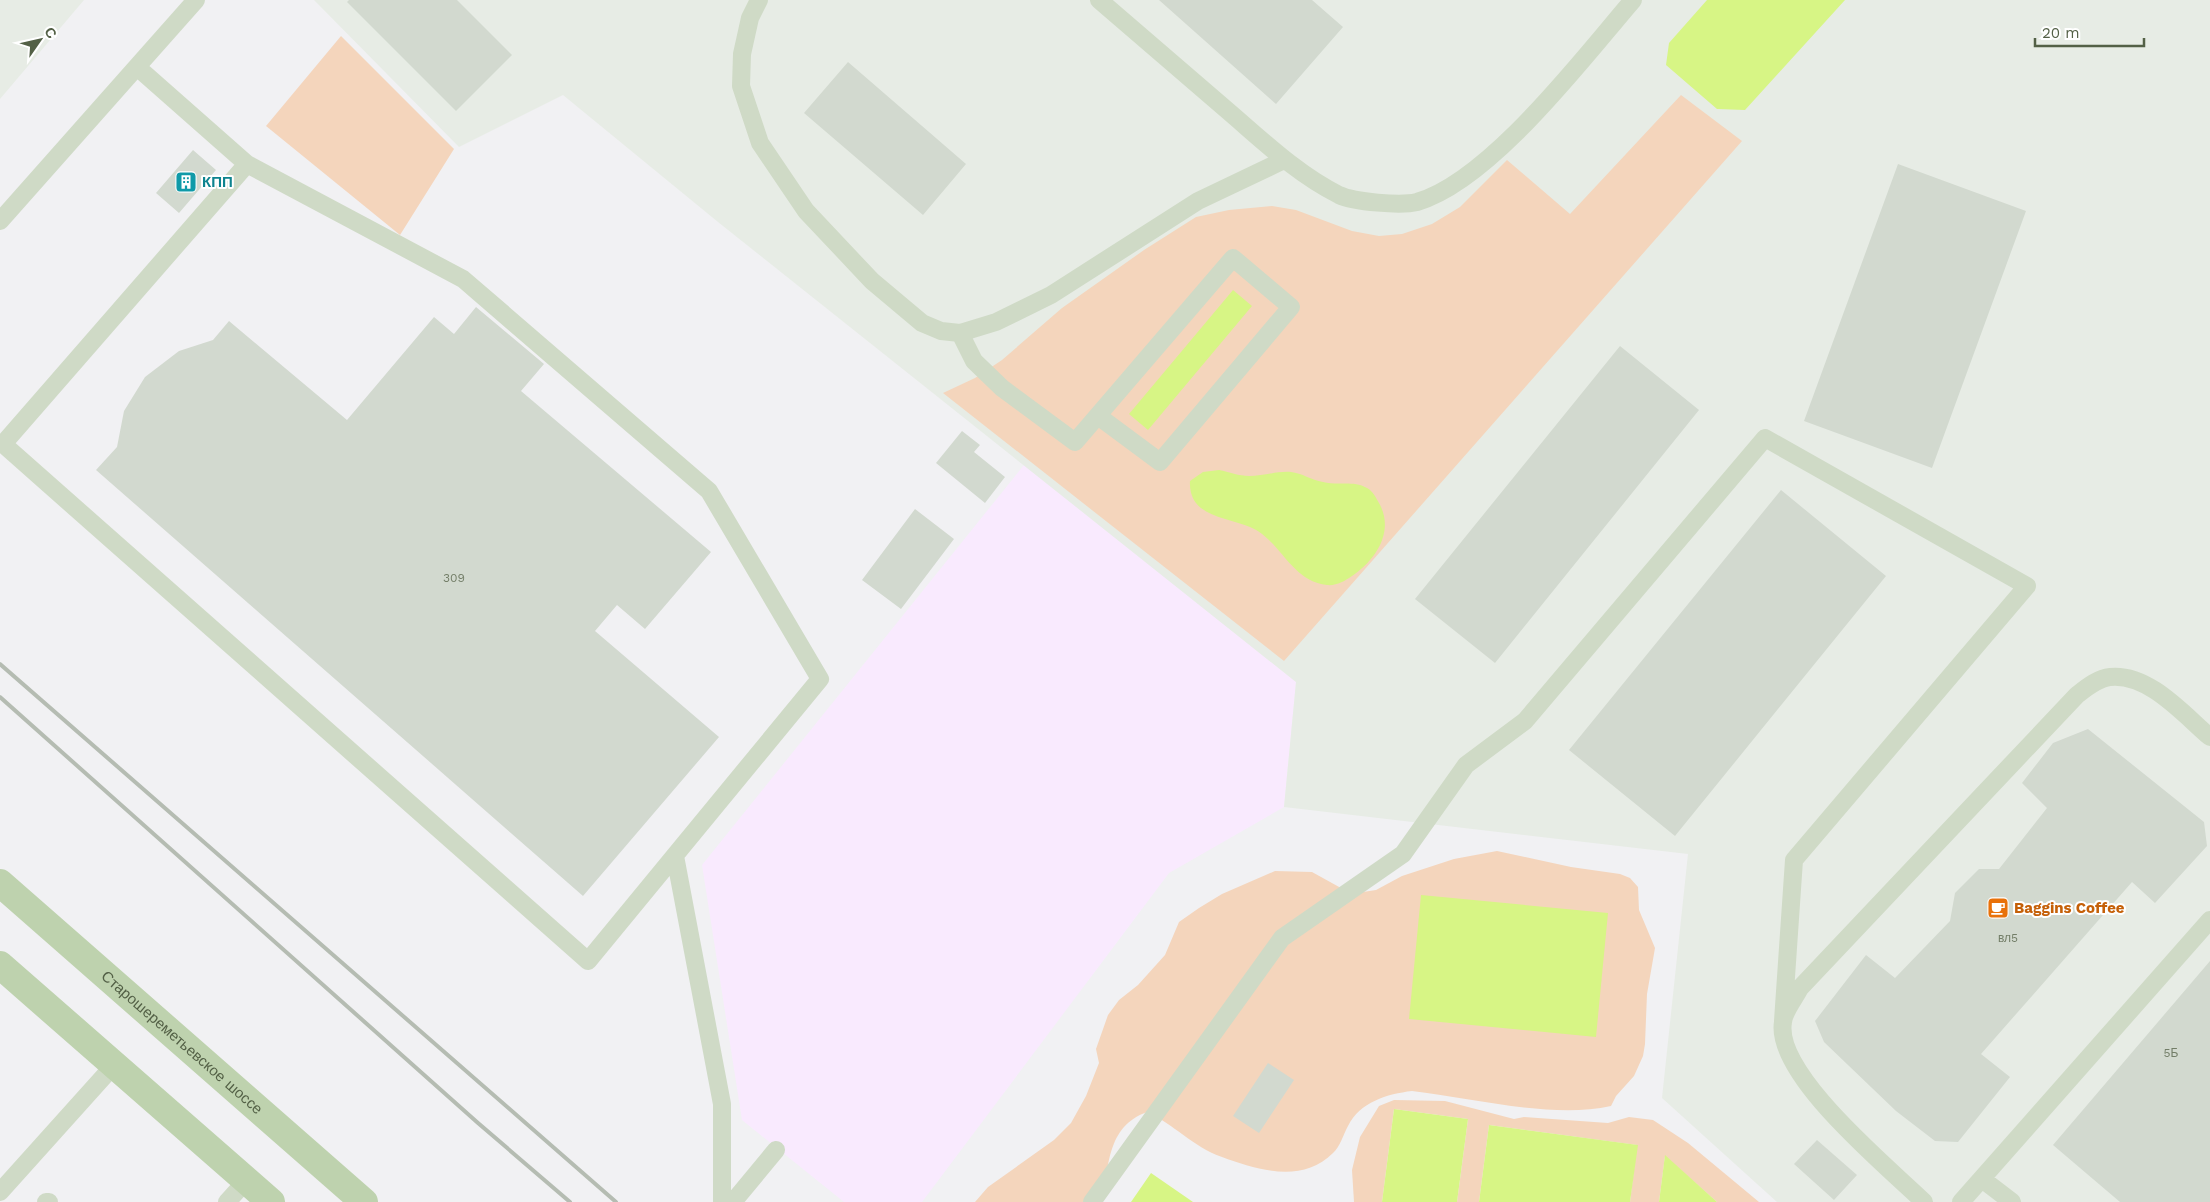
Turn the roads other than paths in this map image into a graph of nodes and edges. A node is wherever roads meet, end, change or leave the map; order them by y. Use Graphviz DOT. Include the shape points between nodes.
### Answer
graph roads {
  1 [pos="196,0"];
  2 [pos="759,0"];
  3 [pos="1099,0"];
  4 [pos="1632,0"];
  5 [pos="137,68"];
  6 [pos="1284,160"];
  7 [pos="247,164"];
  8 [pos="0,221"];
  9 [pos="960,333"];
  10 [pos="1098,416"];
  11 [pos="2210,737"];
  12 [pos="675,856"];
  13 [pos="0,883"];
  14 [pos="2210,920"];
  15 [pos="0,965"];
  16 [pos="1783,1022"];
  17 [pos="115,1064"];
  18 [pos="776,1150"];
  19 [pos="1982,1179"];
  20 [pos="246,1181"];
  21 [pos="0,1192"];
  22 [pos="227,1202"];
  23 [pos="271,1202"];
  24 [pos="364,1202"];
  25 [pos="722,1202"];
  26 [pos="733,1202"];
  27 [pos="1092,1202"];
  28 [pos="1924,1202"];
  29 [pos="1961,1202"];
  30 [pos="2012,1202"];
  1 -- 5 [label="lane"];
  2 -- 9 [label="lane" via="750,18 742,54 741,86 760,143 806,211 872,281 922,323 941,331"];
  3 -- 6 [label="lane"];
  4 -- 6 [label="lane" via="1549,98 1493,154 1450,186 1417,202 1388,204 1340,196"];
  5 -- 7 [label="lane"];
  5 -- 8 [label="lane"];
  6 -- 9 [label="lane" via="1198,201 1051,295 996,322"];
  7 -- 12 [label="lane" via="463,279 709,491 820,679"];
  7 -- 12 [label="lane" via="2,444 588,961"];
  9 -- 10 [label="lane" via="974,361 1002,388 1075,442"];
  10 -- 10 [label="lane" via="1233,258 1291,307 1160,462"];
  11 -- 16 [label="lane" via="2158,693 2135,680 2110,677 2096,682 2070,702 1800,988"];
  12 -- 25 [label="lane" via="722,1104"];
  13 -- 24 [label="main road, Старошереметьевское шоссе"];
  14 -- 19 [label="lane"];
  15 -- 17 [label="main road"];
  16 -- 27 [label="lane" via="1794,860 2027,586 1766,438 1525,721 1466,766 1403,854 1282,938"];
  16 -- 28 [label="lane" via="1784,1046 1814,1095"];
  17 -- 20 [label="main road"];
  17 -- 21 [label="lane"];
  18 -- 26 [label="lane"];
  19 -- 29 [label="lane"];
  19 -- 30 [label="lane"];
  20 -- 22 [label="lane"];
  20 -- 23 [label="main road"];
}
